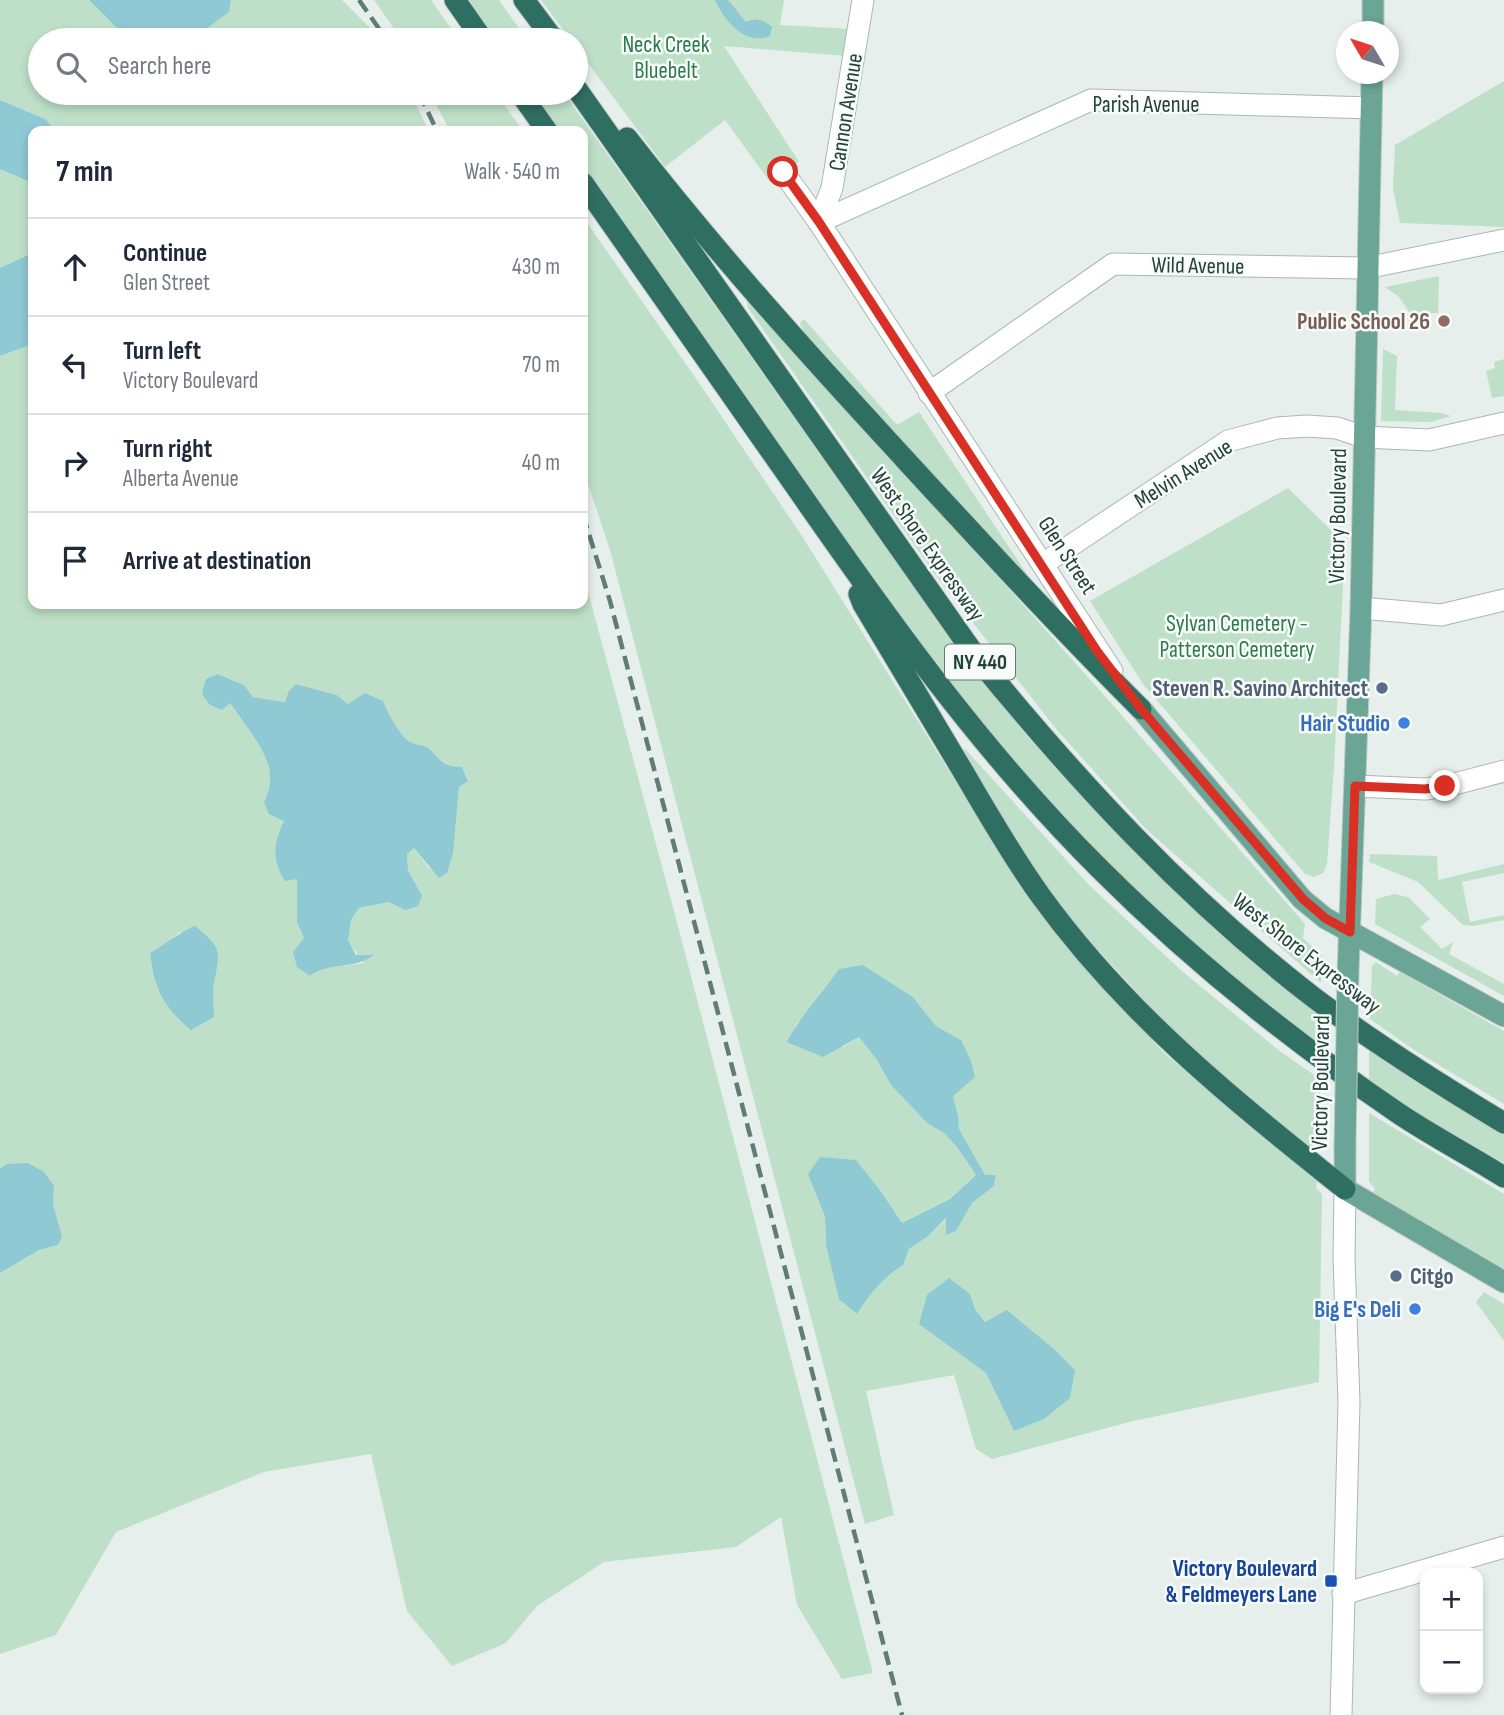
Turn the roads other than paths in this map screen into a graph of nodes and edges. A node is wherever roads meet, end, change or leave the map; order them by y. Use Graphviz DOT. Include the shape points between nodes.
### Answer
graph roads {
  1 [pos="455,0"];
  2 [pos="514,0"];
  3 [pos="524,0"];
  4 [pos="863,0"];
  5 [pos="1373,0"];
  6 [pos="1373,21"];
  7 [pos="475,28"];
  8 [pos="534,28"];
  9 [pos="545,28"];
  10 [pos="1372,84"];
  11 [pos="588,86"];
  12 [pos="529,105"];
  13 [pos="588,105"];
  14 [pos="1371,108"];
  15 [pos="543,126"];
  16 [pos="783,172"];
  17 [pos="588,190"];
  18 [pos="819,222"];
  19 [pos="1504,240"];
  20 [pos="1366,268"];
  21 [pos="929,393"];
  22 [pos="1504,423"];
  23 [pos="1364,437"];
  24 [pos="1043,564"];
  25 [pos="850,565"];
  26 [pos="1504,600"];
  27 [pos="1361,608"];
  28 [pos="1141,709"];
  29 [pos="1504,771"];
  30 [pos="1355,786"];
  31 [pos="1350,932"];
  32 [pos="1504,1016"];
  33 [pos="1504,1123"];
  34 [pos="1504,1177"];
  35 [pos="1345,1189"];
  36 [pos="1504,1282"];
  37 [pos="1504,1547"];
  38 [pos="1343,1594"];
  39 [pos="1341,1715"];
  1 -- 7 [label="highway"];
  2 -- 8 [label="highway"];
  3 -- 9 [label="highway"];
  4 -- 18 [label="street, Cannon Avenue" via="832,188"];
  5 -- 6 [label="main road"];
  10 -- 14 [label="main road, Victory Boulevard"];
  11 -- 28 [label="highway" via="687,215 769,311 1064,632"];
  12 -- 15 [label="highway"];
  13 -- 33 [label="highway, West Shore Expressway / NY 440" via="969,647 1042,737 1131,835 1249,943 1314,997 1427,1077"];
  14 -- 18 [label="street, Parish Avenue" via="1091,100"];
  14 -- 20 [label="main road, Victory Boulevard"];
  16 -- 18 [label="street, Glen Street"];
  17 -- 25 [label="highway, NY 440"];
  18 -- 21 [label="street, Glen Street"];
  19 -- 20 [label="street, Wild Avenue"];
  20 -- 21 [label="street, Wild Avenue" via="1112,264"];
  20 -- 23 [label="main road, Victory Boulevard"];
  21 -- 24 [label="street, Glen Street"];
  22 -- 23 [label="street, Melvin Avenue" via="1429,440"];
  23 -- 24 [label="street, Melvin Avenue" via="1337,428 1307,426 1277,428 1227,441"];
  23 -- 27 [label="main road, Victory Boulevard"];
  24 -- 28 [label="street, Glen Street" via="1097,651"];
  25 -- 34 [label="highway, NY 440" via="1007,769 1098,868 1185,950 1288,1034 1399,1114"];
  25 -- 35 [label="highway" via="863,604 998,830 1062,923 1113,983 1201,1072"];
  26 -- 27 [label="street" via="1441,615"];
  27 -- 30 [label="main road, Victory Boulevard"];
  28 -- 31 [label="main road, Glen Street" via="1303,899"];
  29 -- 30 [label="street" via="1425,789"];
  30 -- 31 [label="main road, Victory Boulevard"];
  31 -- 32 [label="main road, Glen Street"];
  31 -- 35 [label="main road, Victory Boulevard, bridge"];
  35 -- 36 [label="main road"];
  35 -- 38 [label="street, Victory Boulevard" via="1349,1402"];
  37 -- 38 [label="street"];
  38 -- 39 [label="street, Victory Boulevard"];
}
